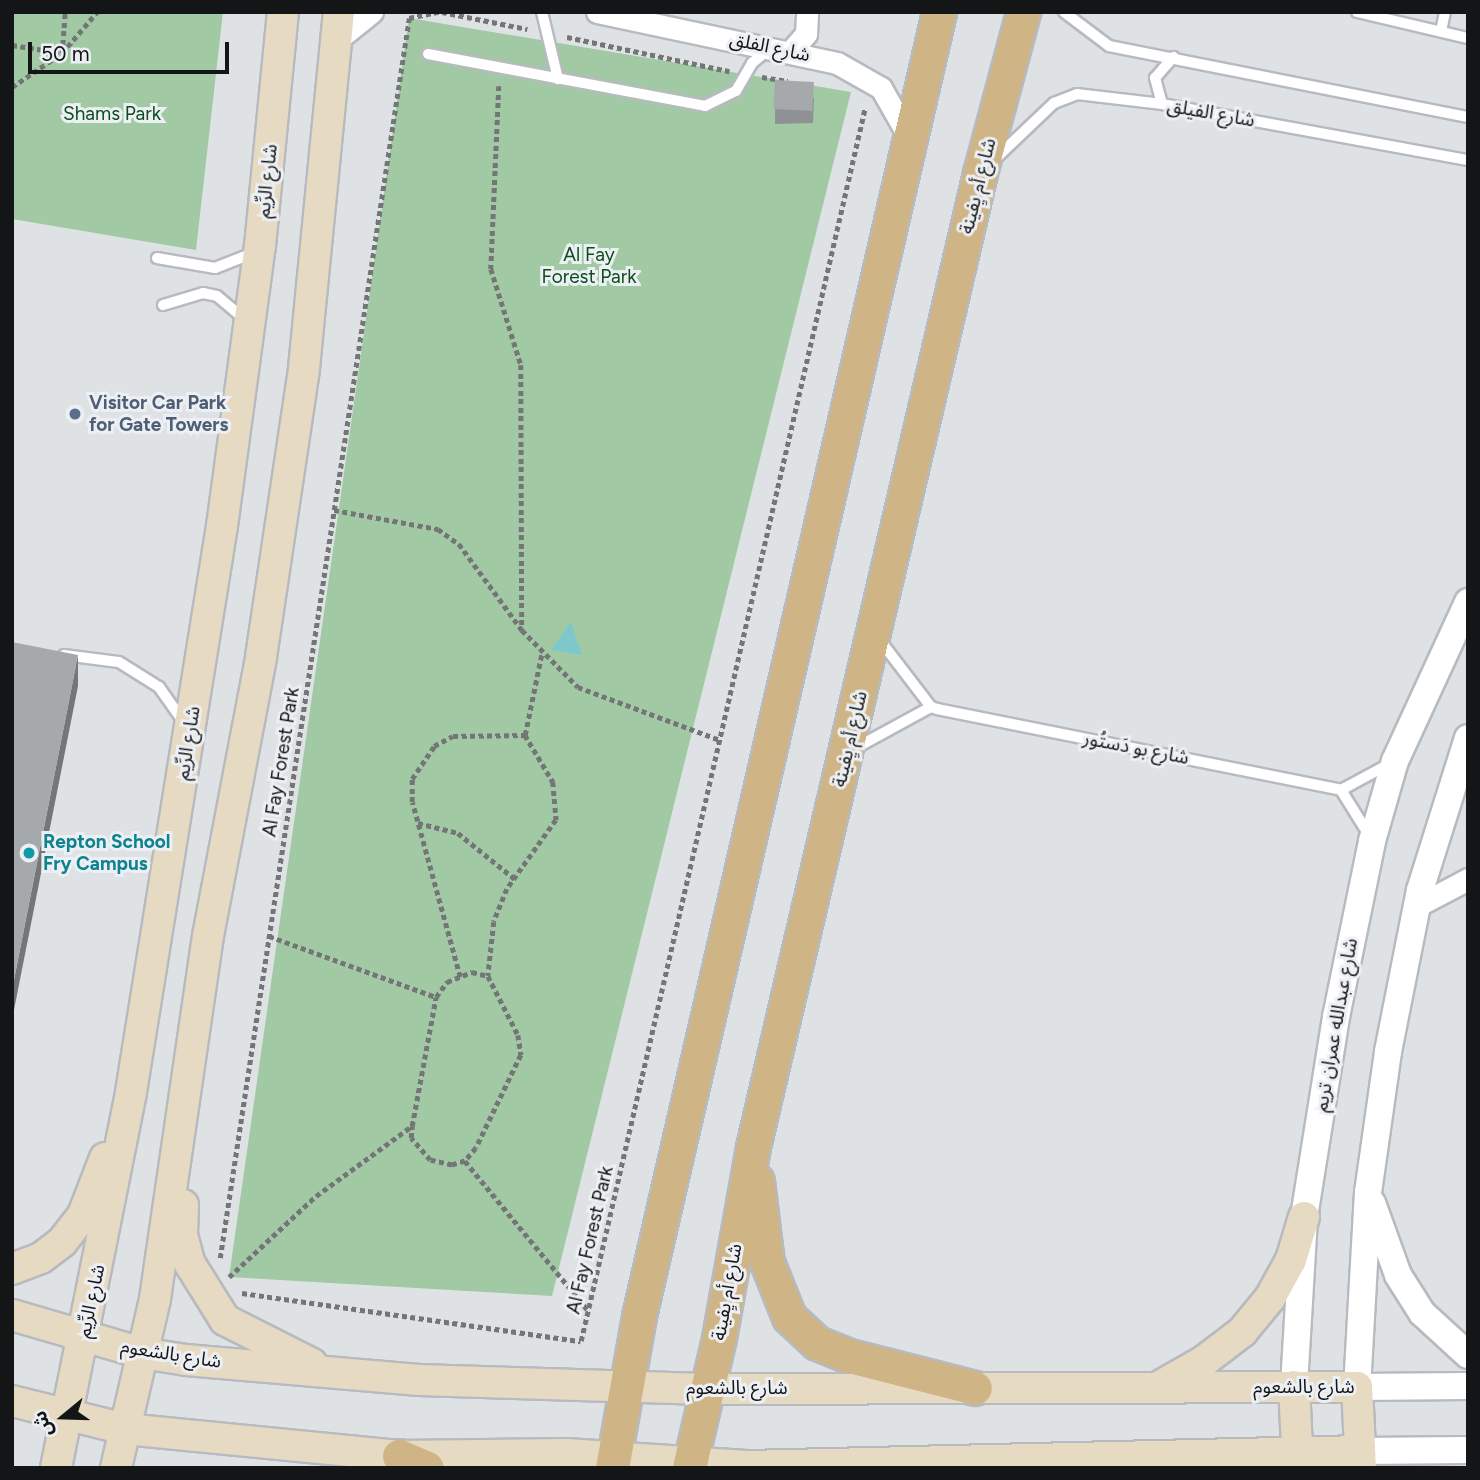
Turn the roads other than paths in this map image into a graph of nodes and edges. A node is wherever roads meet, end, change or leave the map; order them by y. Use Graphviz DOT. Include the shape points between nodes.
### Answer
graph roads {
  1 [pos="283,12"];
  2 [pos="372,12"];
  3 [pos="541,12"];
  4 [pos="597,12"];
  5 [pos="807,12"];
  6 [pos="939,12"];
  7 [pos="1023,12"];
  8 [pos="1064,12"];
  9 [pos="1357,12"];
  10 [pos="1445,12"];
  11 [pos="338,26"];
  12 [pos="1441,32"];
  13 [pos="1468,38"];
  14 [pos="781,49"];
  15 [pos="428,54"];
  16 [pos="1172,57"];
  17 [pos="558,79"];
  18 [pos="1162,104"];
  19 [pos="1468,117"];
  20 [pos="909,136"];
  21 [pos="1468,160"];
  22 [pos="980,173"];
  23 [pos="260,246"];
  24 [pos="157,258"];
  25 [pos="163,305"];
  26 [pos="249,330"];
  27 [pos="1468,602"];
  28 [pos="875,634"];
  29 [pos="57,654"];
  30 [pos="931,707"];
  31 [pos="190,733"];
  32 [pos="1468,738"];
  33 [pos="846,753"];
  34 [pos="1395,761"];
  35 [pos="1341,790"];
  36 [pos="1372,841"];
  37 [pos="1468,879"];
  38 [pos="1417,906"];
  39 [pos="131,1092"];
  40 [pos="187,1100"];
  41 [pos="752,1147"];
  42 [pos="1368,1192"];
  43 [pos="1304,1217"];
  44 [pos="12,1269"];
  45 [pos="12,1315"];
  46 [pos="84,1336"];
  47 [pos="142,1353"];
  48 [pos="1468,1355"];
  49 [pos="334,1374"];
  50 [pos="625,1385"];
  51 [pos="1294,1386"];
  52 [pos="1468,1386"];
  53 [pos="1158,1387"];
  54 [pos="1357,1387"];
  55 [pos="975,1388"];
  56 [pos="708,1389"];
  57 [pos="12,1401"];
  58 [pos="66,1414"];
  59 [pos="125,1429"];
  60 [pos="1468,1450"];
  61 [pos="1145,1454"];
  62 [pos="1361,1459"];
  63 [pos="1297,1460"];
  64 [pos="413,1462"];
  65 [pos="613,1462"];
  66 [pos="689,1464"];
  67 [pos="56,1468"];
  68 [pos="116,1468"];
  69 [pos="1176,1468"];
  1 -- 23 [label="main road, شارع الرِّيم"];
  2 -- 11 [label="street"];
  3 -- 17 [label="lane" via="550,33"];
  4 -- 14 [label="street, شارع الفلق"];
  5 -- 14 [label="street" via="806,34"];
  6 -- 20 [label="main road"];
  7 -- 22 [label="main road, شارع أم يِفينة"];
  8 -- 16 [label="lane" via="1100,43"];
  9 -- 12 [label="lane"];
  10 -- 12 [label="lane"];
  11 -- 40 [label="main road" via="303,368 261,657 208,936"];
  12 -- 13 [label="lane"];
  14 -- 17 [label="lane" via="746,74 726,100 705,106"];
  14 -- 20 [label="street, شارع الفلق" via="837,63 870,79 881,88"];
  15 -- 17 [label="lane"];
  16 -- 18 [label="lane" via="1155,78"];
  16 -- 19 [label="lane"];
  18 -- 21 [label="lane, شارع الفيلق"];
  18 -- 22 [label="lane, شارع الفيلق" via="1077,94 1054,103"];
  20 -- 50 [label="main road"];
  22 -- 28 [label="main road, شارع أم يِفينة"];
  23 -- 24 [label="lane" via="237,262 215,268"];
  23 -- 26 [label="main road, شارع الرِّيم"];
  25 -- 26 [label="lane" via="190,293 217,296 245,318"];
  26 -- 31 [label="main road, شارع الرِّيم"];
  27 -- 34 [label="street, شارع عبدالله عمران تريم"];
  28 -- 30 [label="lane"];
  28 -- 33 [label="main road, شارع أم يِفينة"];
  29 -- 31 [label="lane" via="119,662 144,676 159,687"];
  30 -- 33 [label="lane"];
  30 -- 35 [label="lane, شارع بو دَستُور"];
  31 -- 39 [label="main road, شارع الرِّيم"];
  32 -- 38 [label="street"];
  33 -- 41 [label="main road, شارع أم يِفينة"];
  34 -- 35 [label="lane"];
  34 -- 36 [label="street, شارع عبدالله عمران تريم"];
  35 -- 36 [label="lane"];
  36 -- 43 [label="street, شارع عبدالله عمران تريم" via="1336,1017"];
  37 -- 38 [label="street"];
  38 -- 42 [label="street" via="1388,1052"];
  39 -- 44 [label="main road" via="83,1215 62,1242 41,1258"];
  39 -- 46 [label="main road, شارع الرِّيم"];
  40 -- 47 [label="main road"];
  40 -- 49 [label="main road" via="182,1235 191,1264 225,1320 252,1338"];
  41 -- 55 [label="main road" via="767,1262 789,1317 817,1343 846,1355"];
  41 -- 56 [label="main road, شارع أم يِفينة"];
  42 -- 48 [label="street" via="1398,1275 1422,1313"];
  42 -- 54 [label="street"];
  43 -- 51 [label="street, شارع عبدالله عمران تريم"];
  43 -- 53 [label="main road" via="1291,1260 1242,1332 1204,1362"];
  45 -- 46 [label="main road, شارع بالشعوم"];
  46 -- 47 [label="main road, شارع بالشعوم"];
  46 -- 58 [label="main road, شارع الرِّيم"];
  47 -- 49 [label="main road, شارع بالشعوم"];
  47 -- 59 [label="main road"];
  49 -- 50 [label="main road, شارع بالشعوم"];
  50 -- 56 [label="main road, شارع بالشعوم"];
  50 -- 65 [label="main road"];
  51 -- 53 [label="main road, شارع بالشعوم"];
  51 -- 54 [label="main road, شارع بالشعوم"];
  51 -- 63 [label="main road, شارع عبدالله عمران تريم"];
  52 -- 54 [label="street, شارع بالشعوم"];
  53 -- 55 [label="main road, شارع بالشعوم"];
  54 -- 62 [label="main road"];
  55 -- 56 [label="main road, شارع بالشعوم"];
  56 -- 66 [label="main road, شارع أم يِفينة"];
  57 -- 58 [label="main road"];
  58 -- 59 [label="main road"];
  58 -- 67 [label="main road, شارع الرِّيم"];
  59 -- 64 [label="main road"];
  59 -- 68 [label="main road"];
  60 -- 62 [label="street"];
  61 -- 63 [label="main road"];
  61 -- 66 [label="main road"];
  61 -- 69 [label="main road"];
  62 -- 63 [label="main road"];
  64 -- 65 [label="main road"];
  65 -- 66 [label="main road"];
}
